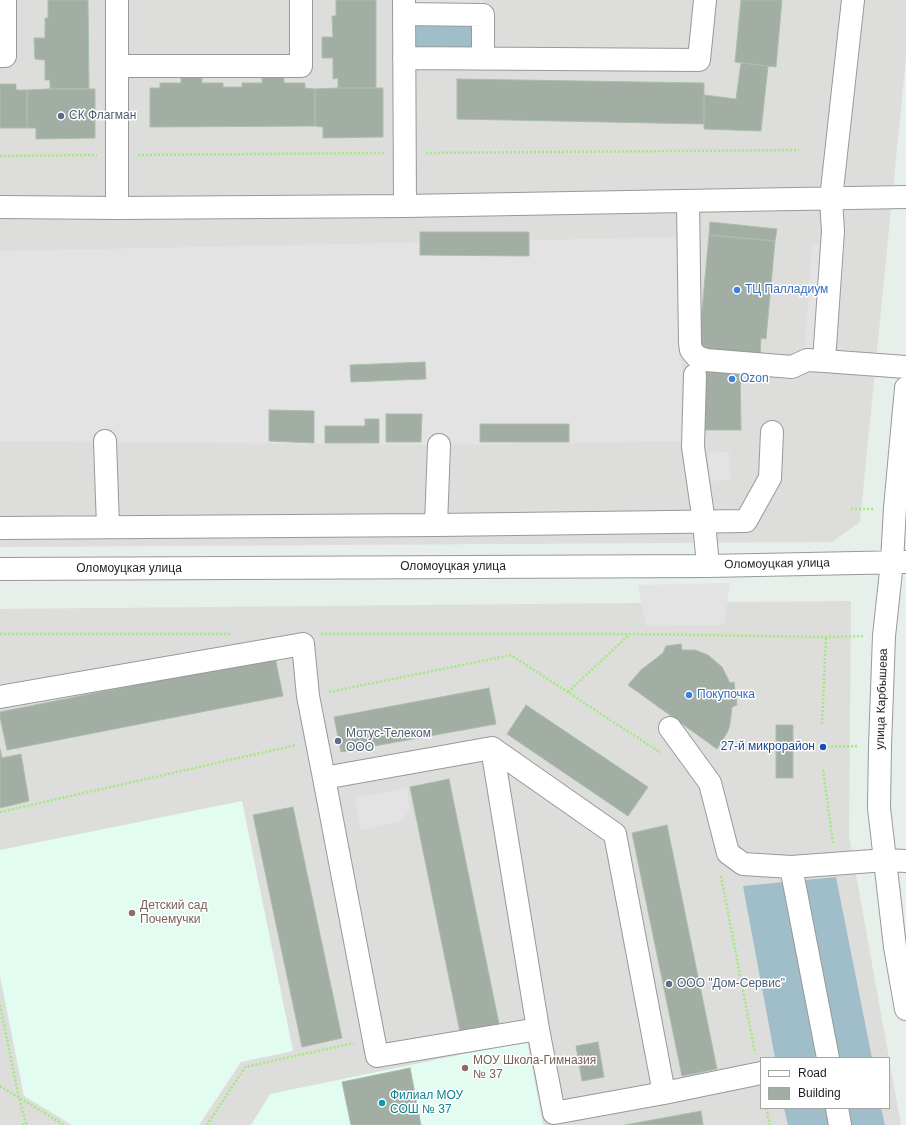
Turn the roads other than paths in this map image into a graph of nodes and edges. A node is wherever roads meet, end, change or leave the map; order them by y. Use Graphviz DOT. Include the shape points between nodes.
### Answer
graph roads {
  1 [pos="5,0"];
  2 [pos="117,0"];
  3 [pos="301,0"];
  4 [pos="705,0"];
  5 [pos="853,0"];
  6 [pos="404,7"];
  7 [pos="464,8"];
  8 [pos="0,56"];
  9 [pos="404,58"];
  10 [pos="483,59"];
  11 [pos="117,66"];
  12 [pos="906,197"];
  13 [pos="831,199"];
  14 [pos="688,201"];
  15 [pos="405,206"];
  16 [pos="0,207"];
  17 [pos="117,208"];
  18 [pos="824,361"];
  19 [pos="906,367"];
  20 [pos="695,375"];
  21 [pos="906,388"];
  22 [pos="772,432"];
  23 [pos="105,441"];
  24 [pos="439,445"];
  25 [pos="704,522"];
  26 [pos="436,525"];
  27 [pos="108,527"];
  28 [pos="0,528"];
  29 [pos="899,562"];
  30 [pos="708,566"];
  31 [pos="0,570"];
  32 [pos="0,697"];
  33 [pos="670,728"];
  34 [pos="492,748"];
  35 [pos="324,778"];
  36 [pos="896,861"];
  37 [pos="791,867"];
  38 [pos="906,1009"];
  39 [pos="538,1029"];
  40 [pos="828,1057"];
  41 [pos="760,1073"];
  42 [pos="664,1093"];
  43 [pos="837,1109"];
  44 [pos="555,1119"];
  45 [pos="840,1125"];
  1 -- 8 [label="street" via="5,56"];
  2 -- 11 [label="street"];
  3 -- 11 [label="street" via="301,66"];
  4 -- 10 [label="street" via="699,60"];
  5 -- 13 [label="street"];
  6 -- 7 [label="street"];
  6 -- 9 [label="street"];
  7 -- 10 [label="street" via="483,15"];
  9 -- 10 [label="street"];
  9 -- 15 [label="street"];
  11 -- 17 [label="street"];
  12 -- 13 [label="street"];
  13 -- 14 [label="street"];
  13 -- 18 [label="street" via="833,231"];
  14 -- 15 [label="street"];
  14 -- 18 [label="street" via="691,350 697,357 706,360 792,367 807,360"];
  15 -- 17 [label="street"];
  16 -- 17 [label="street"];
  18 -- 19 [label="street"];
  20 -- 25 [label="street" via="693,447"];
  21 -- 29 [label="street, улица Карбышева" via="895,508"];
  22 -- 25 [label="street" via="770,478 746,521"];
  23 -- 27 [label="street"];
  24 -- 26 [label="street"];
  25 -- 26 [label="street"];
  25 -- 30 [label="street"];
  26 -- 27 [label="street"];
  27 -- 28 [label="street"];
  29 -- 30 [label="street, Оломоуцкая улица"];
  29 -- 36 [label="street, улица Карбышева" via="884,636 879,808"];
  30 -- 31 [label="street, Оломоуцкая улица"];
  32 -- 35 [label="street" via="303,644 308,696"];
  33 -- 37 [label="street" via="710,783 728,853 743,864"];
  34 -- 35 [label="street"];
  34 -- 39 [label="street"];
  34 -- 42 [label="street" via="615,834"];
  35 -- 39 [label="street" via="377,1056"];
  36 -- 37 [label="street"];
  36 -- 38 [label="street, улица Карбышева" via="895,947"];
  37 -- 40 [label="street"];
  39 -- 44 [label="street"];
  41 -- 42 [label="street"];
  42 -- 44 [label="street"];
  43 -- 45 [label="street"];
}
